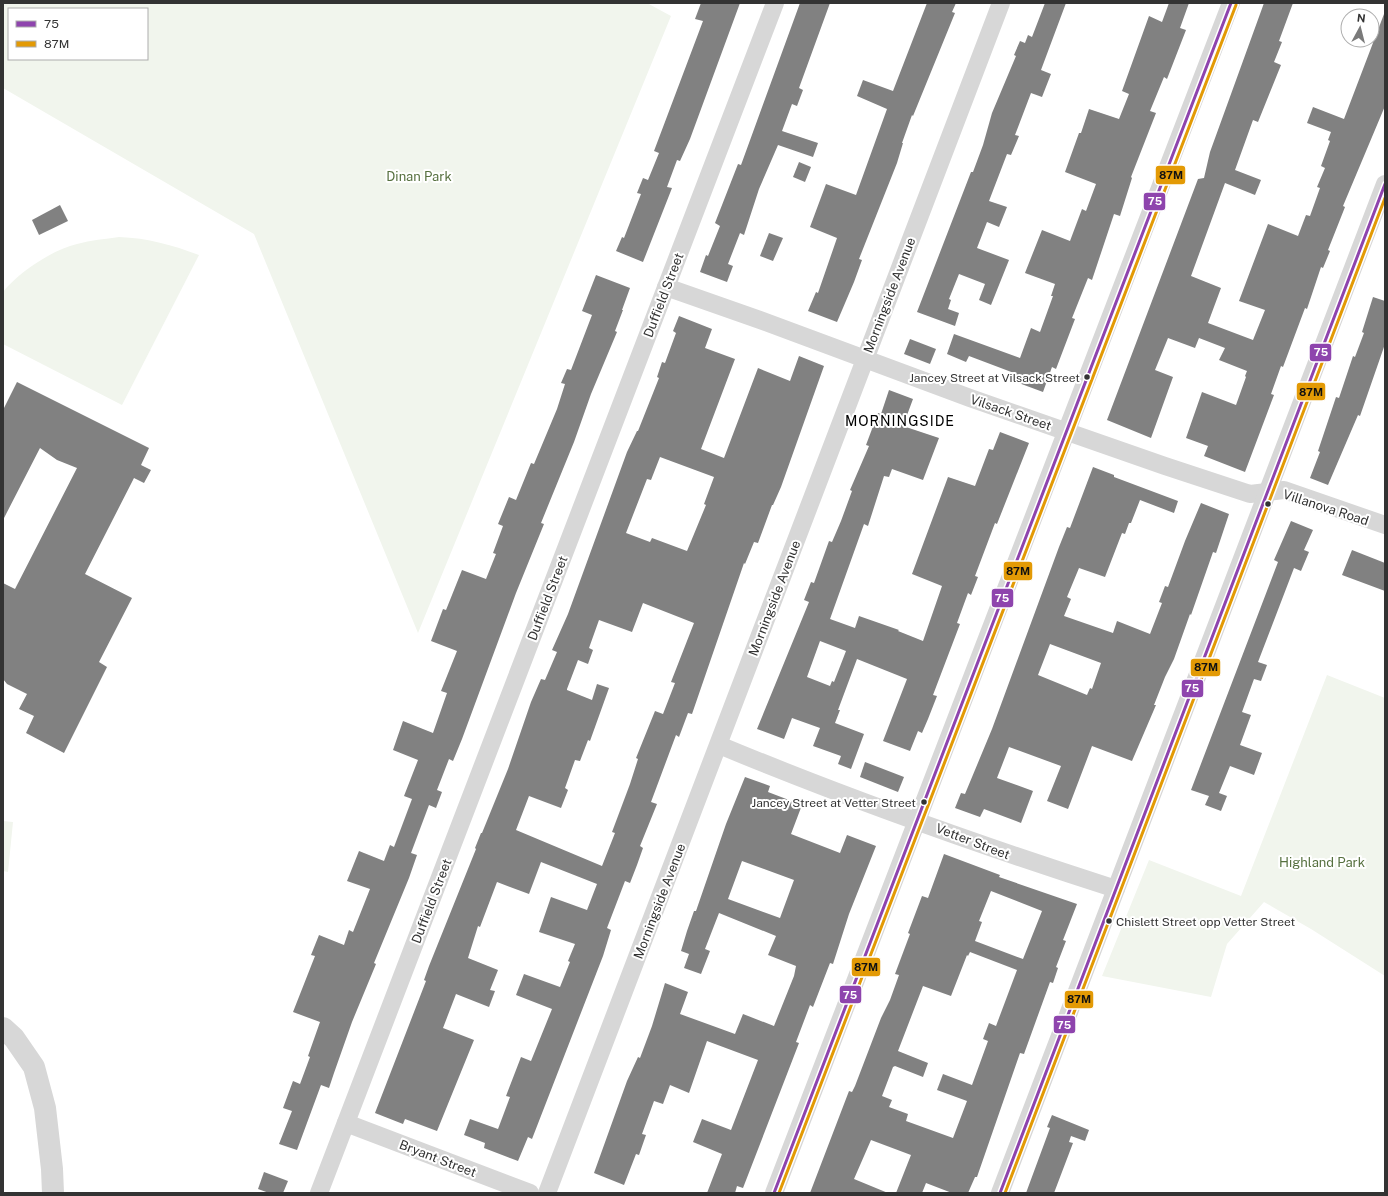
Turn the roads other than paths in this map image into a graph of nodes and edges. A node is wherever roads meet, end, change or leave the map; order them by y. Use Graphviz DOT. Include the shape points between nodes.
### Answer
graph roads {
  1 [pos="775,3"];
  2 [pos="1001,3"];
  3 [pos="1231,3"];
  4 [pos="1385,184"];
  5 [pos="666,287"];
  6 [pos="864,360"];
  7 [pos="1066,431"];
  8 [pos="1267,492"];
  9 [pos="1385,525"];
  10 [pos="719,745"];
  11 [pos="918,820"];
  12 [pos="1116,889"];
  13 [pos="3,1028"];
  14 [pos="346,1123"];
  15 [pos="53,1193"];
  16 [pos="319,1193"];
  17 [pos="530,1193"];
  18 [pos="547,1193"];
  19 [pos="774,1193"];
  20 [pos="1000,1193"];
  1 -- 5 [label="street, Duffield Street"];
  2 -- 6 [label="street, Morningside Avenue"];
  3 -- 7 [label="street"];
  4 -- 8 [label="street"];
  5 -- 6 [label="street, Vilsack Street"];
  5 -- 14 [label="street, Duffield Street"];
  6 -- 7 [label="street, Vilsack Street"];
  6 -- 10 [label="street, Morningside Avenue"];
  7 -- 8 [label="street, Vilsack Street" via="1250,494"];
  7 -- 11 [label="street"];
  8 -- 9 [label="street, Villanova Road" via="1284,490"];
  8 -- 12 [label="street"];
  10 -- 11 [label="street, Vetter Street" via="819,786"];
  10 -- 18 [label="street, Morningside Avenue"];
  11 -- 12 [label="street, Vetter Street" via="1018,858"];
  11 -- 19 [label="street"];
  12 -- 20 [label="street"];
  13 -- 15 [label="street" via="14,1038 34,1067 45,1108"];
  14 -- 16 [label="street, Duffield Street"];
  14 -- 17 [label="street, Bryant Street"];
}
